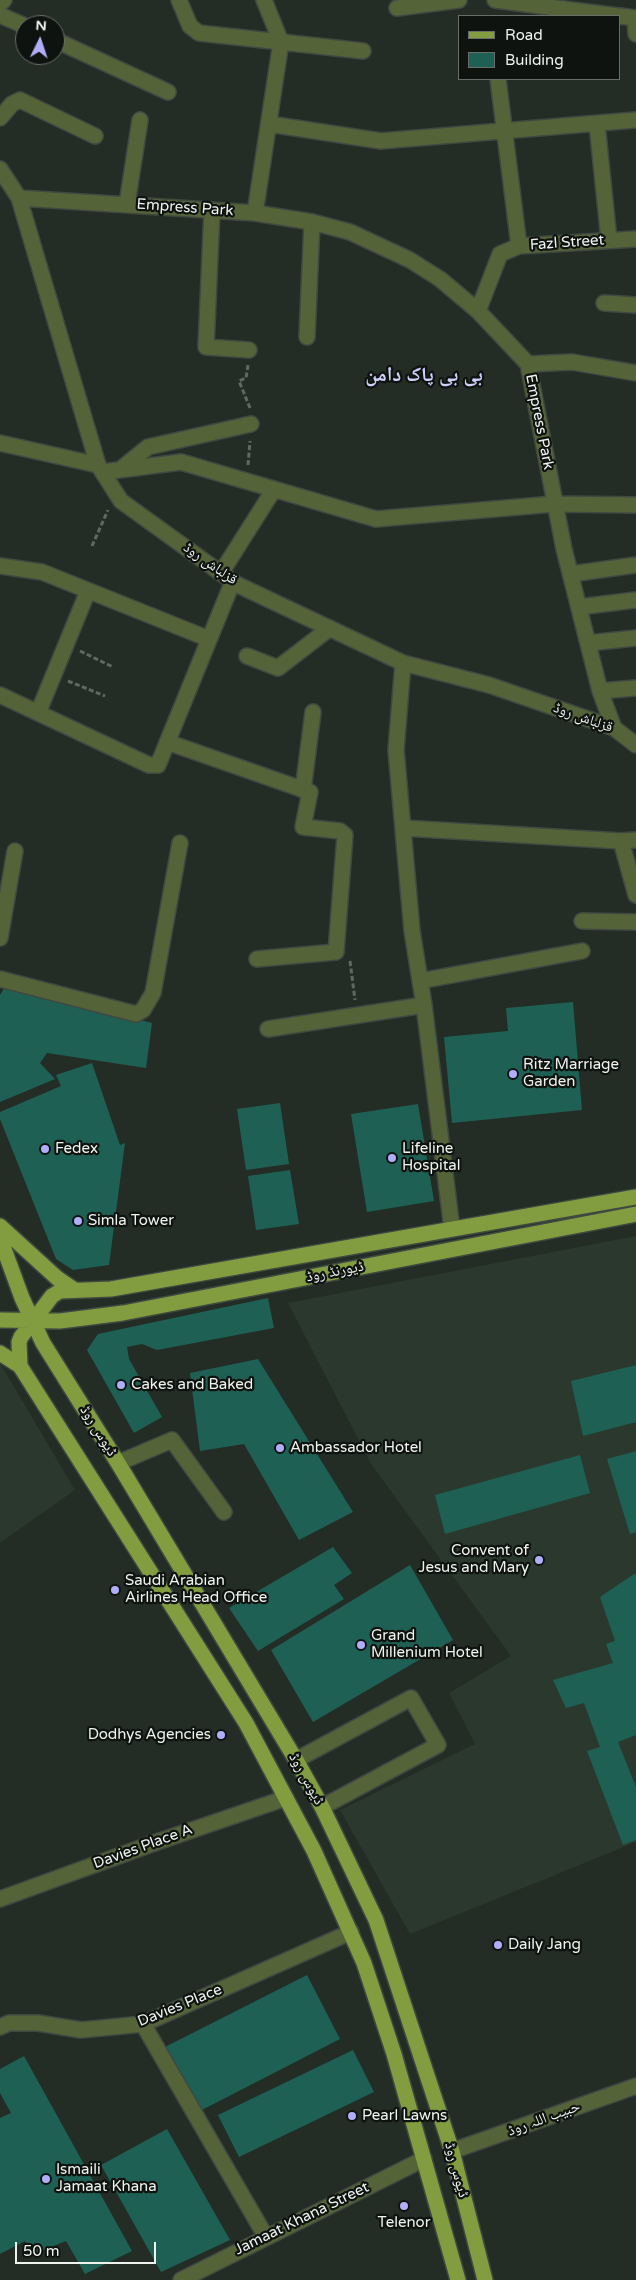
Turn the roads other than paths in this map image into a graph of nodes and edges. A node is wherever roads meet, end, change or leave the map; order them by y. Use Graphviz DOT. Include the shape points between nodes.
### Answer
graph roads {
  1 [pos="4,0"];
  2 [pos="179,0"];
  3 [pos="264,0"];
  4 [pos="459,0"];
  5 [pos="495,0"];
  6 [pos="0,4"];
  7 [pos="558,4"];
  8 [pos="397,8"];
  9 [pos="0,15"];
  10 [pos="627,15"];
  11 [pos="15,22"];
  12 [pos="636,34"];
  13 [pos="281,42"];
  14 [pos="65,45"];
  15 [pos="363,51"];
  16 [pos="498,80"];
  17 [pos="168,92"];
  18 [pos="0,118"];
  19 [pos="140,120"];
  20 [pos="636,120"];
  21 [pos="269,124"];
  22 [pos="597,124"];
  23 [pos="504,131"];
  24 [pos="95,136"];
  25 [pos="0,169"];
  26 [pos="19,198"];
  27 [pos="127,204"];
  28 [pos="212,210"];
  29 [pos="255,212"];
  30 [pos="312,222"];
  31 [pos="636,239"];
  32 [pos="609,240"];
  33 [pos="519,246"];
  34 [pos="604,303"];
  35 [pos="636,305"];
  36 [pos="478,310"];
  37 [pos="307,337"];
  38 [pos="249,350"];
  39 [pos="528,364"];
  40 [pos="636,373"];
  41 [pos="251,424"];
  42 [pos="0,443"];
  43 [pos="100,468"];
  44 [pos="121,470"];
  45 [pos="271,494"];
  46 [pos="554,504"];
  47 [pos="636,505"];
  48 [pos="636,565"];
  49 [pos="0,566"];
  50 [pos="571,574"];
  51 [pos="227,577"];
  52 [pos="88,591"];
  53 [pos="636,600"];
  54 [pos="579,607"];
  55 [pos="330,628"];
  56 [pos="636,638"];
  57 [pos="209,639"];
  58 [pos="588,643"];
  59 [pos="247,656"];
  60 [pos="404,663"];
  61 [pos="636,688"];
  62 [pos="600,691"];
  63 [pos="0,695"];
  64 [pos="312,712"];
  65 [pos="38,713"];
  66 [pos="614,728"];
  67 [pos="168,742"];
  68 [pos="636,745"];
  69 [pos="303,790"];
  70 [pos="403,828"];
  71 [pos="629,841"];
  72 [pos="180,843"];
  73 [pos="14,851"];
  74 [pos="635,886"];
  75 [pos="582,921"];
  76 [pos="636,922"];
  77 [pos="0,938"];
  78 [pos="582,951"];
  79 [pos="257,959"];
  80 [pos="0,979"];
  81 [pos="420,980"];
  82 [pos="424,1005"];
  83 [pos="268,1029"];
  84 [pos="636,1197"];
  85 [pos="636,1214"];
  86 [pos="0,1226"];
  87 [pos="452,1230"];
  88 [pos="0,1238"];
  89 [pos="73,1289"];
  90 [pos="0,1320"];
  91 [pos="32,1320"];
  92 [pos="0,1353"];
  93 [pos="20,1366"];
  94 [pos="118,1463"];
  95 [pos="224,1512"];
  96 [pos="296,1760"];
  97 [pos="286,1798"];
  98 [pos="322,1807"];
  99 [pos="0,1899"];
  100 [pos="350,1932"];
  101 [pos="143,2024"];
  102 [pos="0,2027"];
  103 [pos="636,2086"];
  104 [pos="452,2151"];
  105 [pos="424,2159"];
  106 [pos="266,2237"];
  107 [pos="182,2280"];
  108 [pos="458,2280"];
  109 [pos="485,2280"];
  1 -- 6 [label="street"];
  2 -- 13 [label="street" via="190,26 199,33"];
  3 -- 13 [label="street"];
  4 -- 8 [label="street"];
  5 -- 7 [label="street"];
  7 -- 10 [label="street"];
  9 -- 11 [label="street"];
  10 -- 12 [label="street"];
  13 -- 15 [label="street"];
  13 -- 21 [label="street"];
  14 -- 17 [label="street"];
  16 -- 23 [label="street"];
  18 -- 24 [label="street" via="20,100"];
  19 -- 27 [label="street"];
  20 -- 22 [label="street"];
  21 -- 23 [label="street" via="381,140"];
  21 -- 29 [label="street"];
  22 -- 23 [label="street"];
  22 -- 32 [label="street"];
  23 -- 33 [label="street"];
  25 -- 26 [label="street, قزلباش روڈ"];
  26 -- 27 [label="street, Empress Park"];
  26 -- 43 [label="street, قزلباش روڈ"];
  27 -- 28 [label="street, Empress Park"];
  28 -- 29 [label="street, Empress Park"];
  28 -- 38 [label="street" via="206,348"];
  29 -- 30 [label="street, Empress Park"];
  30 -- 36 [label="street, Empress Park" via="350,232 410,260"];
  30 -- 37 [label="street"];
  31 -- 32 [label="street, Fazl Street"];
  32 -- 33 [label="street, Fazl Street"];
  33 -- 36 [label="street, Fazl Street" via="497,257"];
  34 -- 35 [label="street"];
  36 -- 39 [label="street, Empress Park"];
  39 -- 40 [label="street" via="572,362"];
  39 -- 46 [label="street, Empress Park"];
  41 -- 44 [label="street" via="148,447"];
  42 -- 43 [label="street"];
  43 -- 44 [label="street"];
  43 -- 51 [label="street, قزلباش روڈ" via="121,501"];
  44 -- 46 [label="street" via="181,462 376,519"];
  45 -- 51 [label="street"];
  46 -- 47 [label="street"];
  46 -- 50 [label="street, Empress Park"];
  48 -- 50 [label="street"];
  49 -- 52 [label="street" via="42,572"];
  50 -- 54 [label="street, Empress Park"];
  51 -- 55 [label="street, قزلباش روڈ"];
  51 -- 57 [label="street"];
  52 -- 57 [label="street"];
  52 -- 65 [label="street"];
  53 -- 54 [label="street"];
  54 -- 58 [label="street, Empress Park"];
  55 -- 59 [label="street" via="278,668"];
  55 -- 60 [label="street, قزلباش روڈ"];
  56 -- 58 [label="street"];
  57 -- 67 [label="street"];
  58 -- 62 [label="street, Empress Park"];
  60 -- 66 [label="street, قزلباش روڈ" via="489,685"];
  60 -- 70 [label="street" via="396,750"];
  61 -- 62 [label="street"];
  62 -- 66 [label="street, Empress Park"];
  63 -- 65 [label="street"];
  64 -- 69 [label="street"];
  65 -- 67 [label="street" via="149,765 158,765"];
  66 -- 68 [label="street, قزلباش روڈ"];
  67 -- 69 [label="street"];
  69 -- 79 [label="street" via="310,792 303,827 340,831 345,835 336,952"];
  70 -- 71 [label="street"];
  70 -- 81 [label="street" via="412,931"];
  71 -- 74 [label="street"];
  72 -- 80 [label="street" via="153,993 143,1010 136,1014"];
  73 -- 77 [label="street"];
  75 -- 76 [label="street"];
  78 -- 81 [label="street"];
  81 -- 82 [label="street"];
  82 -- 83 [label="street"];
  82 -- 87 [label="street"];
  84 -- 87 [label="main road, ڈیورنڈ روڈ"];
  85 -- 91 [label="main road, ڈیورنڈ روڈ" via="123,1313 60,1321"];
  86 -- 89 [label="main road" via="56,1278"];
  87 -- 89 [label="main road, ڈیورنڈ روڈ" via="111,1289"];
  88 -- 91 [label="main road, ڈیوس روڈ"];
  89 -- 91 [label="main road, ڈیورنڈ روڈ" via="52,1296"];
  90 -- 91 [label="main road, ڈیورنڈ روڈ"];
  91 -- 93 [label="main road" via="19,1342"];
  91 -- 94 [label="main road, ڈیوس روڈ" via="42,1343"];
  92 -- 93 [label="main road, ڈیوس روڈ"];
  93 -- 97 [label="main road, ڈیوس روڈ" via="246,1722"];
  94 -- 95 [label="street" via="172,1440"];
  94 -- 96 [label="main road, ڈیوس روڈ"];
  96 -- 98 [label="main road, ڈیوس روڈ"];
  96 -- 98 [label="street" via="411,1698 438,1745"];
  97 -- 99 [label="street, Davies Place A"];
  97 -- 100 [label="main road, ڈیوس روڈ"];
  98 -- 104 [label="main road, ڈیوس روڈ" via="376,1920"];
  100 -- 101 [label="street, Davies Place"];
  100 -- 105 [label="main road, ڈیوس روڈ" via="394,2054"];
  101 -- 102 [label="street, Davies Place" via="81,2030 38,2023"];
  101 -- 106 [label="street"];
  103 -- 104 [label="street, حبیب اللہ روڈ"];
  104 -- 109 [label="main road, ڈیوس روڈ"];
  105 -- 106 [label="street, Jamaat Khana Street"];
  105 -- 108 [label="main road, ڈیوس روڈ"];
  106 -- 107 [label="street, Jamaat Khana Street"];
}
